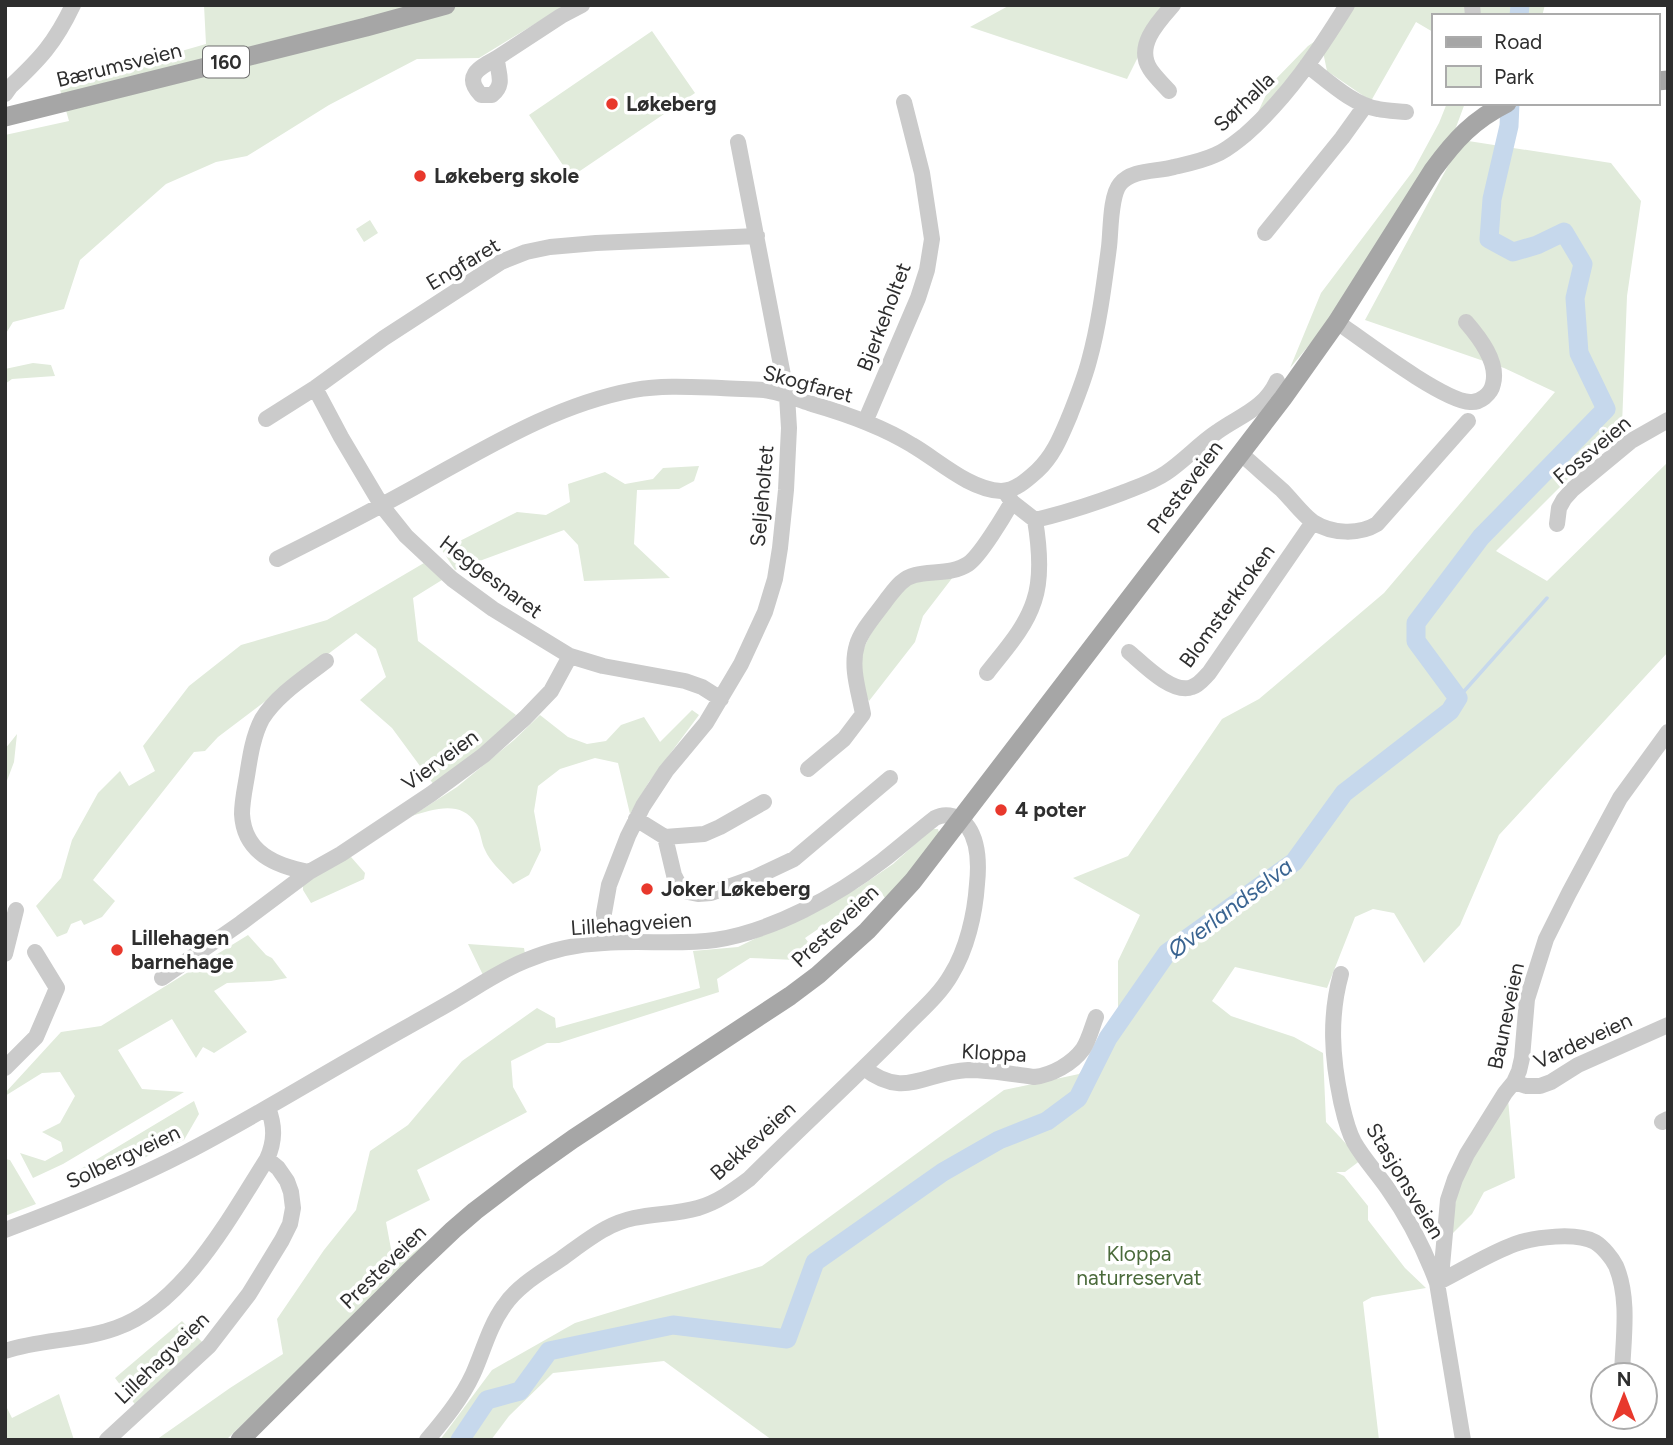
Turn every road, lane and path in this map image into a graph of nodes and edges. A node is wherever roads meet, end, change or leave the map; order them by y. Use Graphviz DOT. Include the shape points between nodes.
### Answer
graph roads {
  1 [pos="73,5"];
  2 [pos="446,5"];
  3 [pos="582,5"];
  4 [pos="1173,5"];
  5 [pos="1347,5"];
  6 [pos="497,58"];
  7 [pos="1307,65"];
  8 [pos="1169,91"];
  9 [pos="5,94"];
  10 [pos="904,102"];
  11 [pos="1502,105"];
  12 [pos="1365,106"];
  13 [pos="1406,112"];
  14 [pos="1482,113"];
  15 [pos="5,117"];
  16 [pos="738,142"];
  17 [pos="1265,233"];
  18 [pos="757,236"];
  19 [pos="1337,322"];
  20 [pos="1466,322"];
  21 [pos="1277,381"];
  22 [pos="314,387"];
  23 [pos="787,396"];
  24 [pos="266,419"];
  25 [pos="1668,420"];
  26 [pos="1468,421"];
  27 [pos="865,422"];
  28 [pos="1240,453"];
  29 [pos="1009,497"];
  30 [pos="382,506"];
  31 [pos="1035,520"];
  32 [pos="1313,522"];
  33 [pos="1557,523"];
  34 [pos="277,559"];
  35 [pos="1129,652"];
  36 [pos="570,656"];
  37 [pos="326,661"];
  38 [pos="987,673"];
  39 [pos="721,699"];
  40 [pos="1668,732"];
  41 [pos="808,769"];
  42 [pos="890,778"];
  43 [pos="764,802"];
  44 [pos="960,819"];
  45 [pos="636,820"];
  46 [pos="665,836"];
  47 [pos="309,872"];
  48 [pos="16,910"];
  49 [pos="604,943"];
  50 [pos="35,952"];
  51 [pos="5,954"];
  52 [pos="1341,974"];
  53 [pos="162,978"];
  54 [pos="1096,1017"];
  55 [pos="1668,1025"];
  56 [pos="5,1068"];
  57 [pos="864,1068"];
  58 [pos="1514,1083"];
  59 [pos="261,1112"];
  60 [pos="267,1159"];
  61 [pos="5,1230"];
  62 [pos="1437,1283"];
  63 [pos="5,1351"];
  64 [pos="1622,1361"];
  65 [pos="107,1440"];
  66 [pos="240,1440"];
  67 [pos="427,1440"];
  68 [pos="1463,1440"];
  1 -- 9 [label="street" via="49,48"];
  2 -- 15 [label="main road, Bærumsveien / 160"];
  3 -- 6 [label="street"];
  4 -- 8 [label="street" via="1147,39 1146,56 1149,68"];
  5 -- 7 [label="street, Sørhalla"];
  7 -- 12 [label="street"];
  7 -- 29 [label="street, Sørhalla" via="1255,126 1217,155 1132,176 1117,188 1082,384 1052,454"];
  10 -- 27 [label="street, Bjerkeholtet" via="932,239 918,298"];
  11 -- 14 [label="main road, Presteveien"];
  12 -- 13 [label="street"];
  12 -- 17 [label="street"];
  14 -- 19 [label="main road, Presteveien" via="1433,170"];
  16 -- 18 [label="street, Seljeholtet"];
  18 -- 22 [label="street, Engfaret" via="596,243 526,252 490,269"];
  18 -- 23 [label="street, Seljeholtet"];
  19 -- 20 [label="street" via="1424,381 1472,403 1491,390 1494,380 1478,335"];
  19 -- 28 [label="main road, Presteveien"];
  21 -- 31 [label="street" via="1260,405 1215,432 1167,473 1097,502"];
  22 -- 24 [label="street, Engfaret"];
  22 -- 30 [label="street, Heggesnaret"];
  23 -- 27 [label="street, Skogfaret"];
  23 -- 30 [label="street, Skogfaret" via="765,390 682,386 599,399 538,421"];
  23 -- 39 [label="street, Seljeholtet" via="786,490 775,579 751,645"];
  25 -- 33 [label="street, Fossveien" via="1631,441 1573,489 1559,508"];
  26 -- 32 [label="street" via="1377,524 1367,530 1339,531"];
  27 -- 29 [label="street, Skogfaret" via="913,445 966,479"];
  28 -- 32 [label="street"];
  28 -- 44 [label="main road, Presteveien"];
  29 -- 31 [label="street"];
  29 -- 41 [label="street" via="996,529 968,564 905,579 874,617 857,643 854,666 863,714 844,739"];
  30 -- 34 [label="street, Skogfaret"];
  30 -- 36 [label="street, Heggesnaret" via="452,579"];
  31 -- 38 [label="street" via="1039,540 1035,600 1016,637"];
  32 -- 35 [label="street, Blomsterkroken" via="1200,682 1190,689 1177,689"];
  36 -- 39 [label="street, Heggesnaret" via="685,681"];
  36 -- 47 [label="street, Vierveien" via="551,691 501,741 431,794"];
  37 -- 47 [label="street" via="284,695 261,721 243,801 242,815 253,846 280,865"];
  39 -- 45 [label="street, Seljeholtet" via="666,771"];
  40 -- 58 [label="street, Bauneveien" via="1620,798 1546,939 1527,999 1522,1058"];
  42 -- 46 [label="street" via="794,859 711,893 688,892 679,885"];
  43 -- 46 [label="street" via="704,834"];
  44 -- 49 [label="street, Lillehagveien" via="947,814 935,818 840,889 771,924 693,942"];
  44 -- 57 [label="street, Bekkeveien" via="972,836 979,867 961,956 940,991"];
  44 -- 66 [label="main road, Presteveien" via="913,881 829,966 563,1146 484,1205 410,1271"];
  45 -- 46 [label="street"];
  45 -- 49 [label="street, Seljeholtet" via="609,885"];
  47 -- 53 [label="street, Vierveien"];
  48 -- 51 [label="street"];
  49 -- 59 [label="street, Lillehagveien" via="525,960"];
  50 -- 56 [label="street" via="57,988 37,1037"];
  52 -- 62 [label="street, Stasjonsveien" via="1333,1057 1344,1117 1354,1142 1422,1243"];
  54 -- 57 [label="street, Kloppa" via="1083,1048 1044,1076 968,1070 896,1084"];
  55 -- 58 [label="street, Vardeveien" via="1577,1065 1540,1087"];
  57 -- 67 [label="street, Bekkeveien" via="729,1194 695,1209 646,1215 606,1228 528,1282 505,1304 472,1376"];
  58 -- 62 [label="street, Bauneveien" via="1455,1179"];
  59 -- 60 [label="street, Lillehagveien" via="273,1121"];
  59 -- 61 [label="street, Solbergveien" via="145,1172"];
  60 -- 63 [label="street, Lillehagveien" via="189,1273 153,1309 115,1329"];
  60 -- 65 [label="street, Lillehagveien" via="278,1168 291,1192 290,1224 282,1240 216,1338"];
  62 -- 64 [label="street" via="1536,1238 1571,1236 1595,1242 1615,1265 1621,1284"];
  62 -- 68 [label="street, Stasjonsveien"];
}
